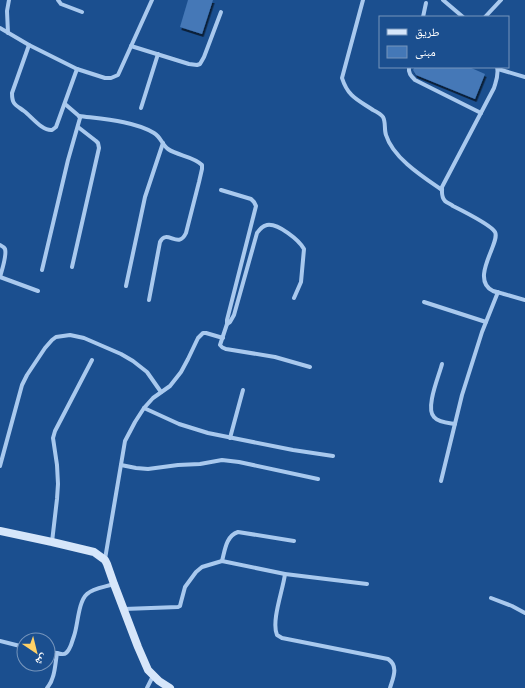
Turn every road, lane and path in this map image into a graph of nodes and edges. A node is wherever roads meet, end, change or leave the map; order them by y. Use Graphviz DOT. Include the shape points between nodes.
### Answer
graph roads {
  1 [pos="9,0"];
  2 [pos="58,0"];
  3 [pos="152,0"];
  4 [pos="364,0"];
  5 [pos="501,0"];
  6 [pos="446,1"];
  7 [pos="426,3"];
  8 [pos="82,12"];
  9 [pos="221,12"];
  10 [pos="422,16"];
  11 [pos="462,16"];
  12 [pos="485,16"];
  13 [pos="0,28"];
  14 [pos="8,33"];
  15 [pos="29,45"];
  16 [pos="131,46"];
  17 [pos="158,54"];
  18 [pos="409,68"];
  19 [pos="498,68"];
  20 [pos="77,69"];
  21 [pos="525,77"];
  22 [pos="65,104"];
  23 [pos="141,108"];
  24 [pos="481,113"];
  25 [pos="78,116"];
  26 [pos="78,127"];
  27 [pos="163,143"];
  28 [pos="221,190"];
  29 [pos="442,190"];
  30 [pos="0,245"];
  31 [pos="72,267"];
  32 [pos="42,270"];
  33 [pos="0,277"];
  34 [pos="126,286"];
  35 [pos="38,291"];
  36 [pos="498,292"];
  37 [pos="294,298"];
  38 [pos="149,300"];
  39 [pos="525,300"];
  40 [pos="424,302"];
  41 [pos="486,322"];
  42 [pos="227,324"];
  43 [pos="223,338"];
  44 [pos="92,360"];
  45 [pos="442,364"];
  46 [pos="310,367"];
  47 [pos="243,390"];
  48 [pos="161,392"];
  49 [pos="144,408"];
  50 [pos="455,424"];
  51 [pos="230,438"];
  52 [pos="333,456"];
  53 [pos="121,465"];
  54 [pos="0,466"];
  55 [pos="318,479"];
  56 [pos="441,481"];
  57 [pos="0,532"];
  58 [pos="294,541"];
  59 [pos="52,542"];
  60 [pos="105,560"];
  61 [pos="222,561"];
  62 [pos="286,574"];
  63 [pos="114,584"];
  64 [pos="367,584"];
  65 [pos="491,598"];
  66 [pos="124,609"];
  67 [pos="525,614"];
  68 [pos="0,641"];
  69 [pos="16,645"];
  70 [pos="57,653"];
  71 [pos="153,676"];
  72 [pos="47,688"];
  73 [pos="146,688"];
  74 [pos="170,688"];
  75 [pos="390,688"];
  1 -- 14 [label="street"];
  2 -- 8 [label="street" via="61,4"];
  3 -- 16 [label="street"];
  4 -- 29 [label="street" via="342,78 345,86 355,99 383,117 386,135 405,162"];
  5 -- 12 [label="street"];
  6 -- 11 [label="street"];
  7 -- 10 [label="street"];
  9 -- 17 [label="street" via="200,64 189,64"];
  13 -- 14 [label="street"];
  14 -- 15 [label="street"];
  15 -- 20 [label="street"];
  15 -- 22 [label="street" via="12,93 14,102 50,131 56,128"];
  16 -- 17 [label="street"];
  16 -- 20 [label="street" via="115,77 105,78"];
  17 -- 23 [label="street"];
  18 -- 24 [label="street" via="410,75 415,80"];
  19 -- 21 [label="street"];
  19 -- 24 [label="street" via="494,88"];
  20 -- 22 [label="street"];
  22 -- 25 [label="street"];
  24 -- 29 [label="street"];
  25 -- 26 [label="street"];
  25 -- 27 [label="street" via="141,127 157,135"];
  26 -- 31 [label="street" via="98,142 99,148"];
  26 -- 32 [label="street"];
  27 -- 34 [label="street" via="145,197"];
  27 -- 38 [label="street" via="169,150 203,166 184,238 178,241 164,237 160,242"];
  28 -- 42 [label="street" via="251,199 256,206"];
  29 -- 36 [label="street" via="445,201 495,232 496,237 487,262 484,281 492,291"];
  30 -- 33 [label="street" via="6,254"];
  33 -- 35 [label="street"];
  36 -- 39 [label="street"];
  36 -- 41 [label="street"];
  37 -- 42 [label="street" via="301,282 304,249 280,228 267,225 258,233 234,315"];
  40 -- 41 [label="street"];
  41 -- 50 [label="street"];
  42 -- 43 [label="street"];
  43 -- 46 [label="street" via="220,344 223,348 275,357"];
  43 -- 48 [label="street" via="203,333 181,372 170,386"];
  44 -- 59 [label="street" via="53,438 58,484"];
  45 -- 50 [label="street" via="431,401 432,414 438,420"];
  47 -- 51 [label="street"];
  48 -- 49 [label="street"];
  48 -- 54 [label="street" via="147,372 133,360 84,338 70,335 56,337 45,348 22,385"];
  49 -- 51 [label="street" via="179,424"];
  49 -- 53 [label="street" via="125,441"];
  50 -- 56 [label="street"];
  51 -- 52 [label="street"];
  53 -- 55 [label="street" via="148,469 222,460"];
  53 -- 60 [label="street"];
  57 -- 59 [label="street"];
  58 -- 61 [label="street" via="238,532 229,539"];
  59 -- 60 [label="street" via="94,552"];
  60 -- 63 [label="street"];
  61 -- 62 [label="street"];
  61 -- 66 [label="street" via="202,567 196,572 185,587 178,607"];
  62 -- 64 [label="street"];
  62 -- 75 [label="street" via="276,619 277,635 388,659 392,662 395,672"];
  63 -- 66 [label="street"];
  63 -- 70 [label="street" via="92,591 83,598 68,652"];
  65 -- 67 [label="street"];
  66 -- 71 [label="street" via="138,647"];
  68 -- 69 [label="street"];
  70 -- 72 [label="street" via="51,684"];
  71 -- 73 [label="street"];
  71 -- 74 [label="street"];
}
